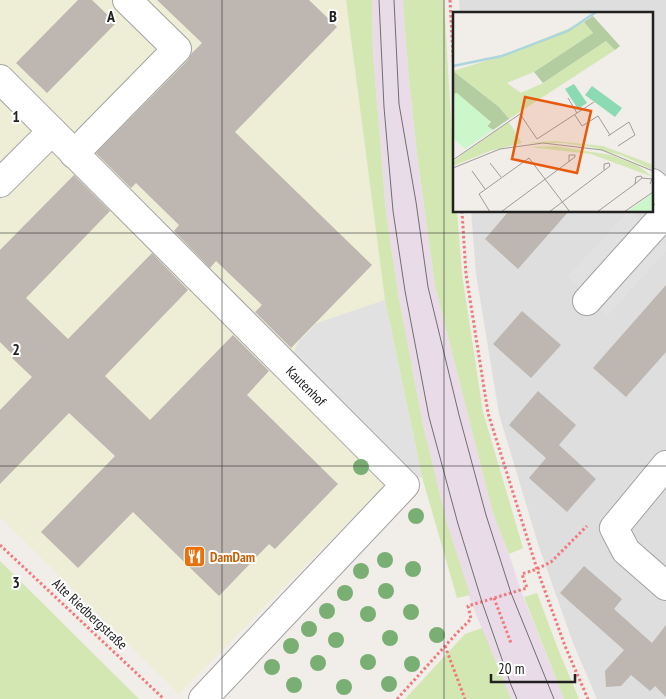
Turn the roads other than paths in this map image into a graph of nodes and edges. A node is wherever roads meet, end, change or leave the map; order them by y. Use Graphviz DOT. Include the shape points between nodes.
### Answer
graph roads {
  1 [pos="127,0"];
  2 [pos="0,79"];
  3 [pos="52,131"];
  4 [pos="74,154"];
  5 [pos="0,182"];
  6 [pos="654,185"];
  7 [pos="666,195"];
  8 [pos="666,214"];
  9 [pos="588,301"];
  10 [pos="666,465"];
  11 [pos="666,586"];
  12 [pos="203,699"];
  1 -- 4 [label="street" via="177,49"];
  2 -- 3 [label="street, Kautenhof"];
  3 -- 4 [label="street, Kautenhof"];
  3 -- 5 [label="street"];
  4 -- 12 [label="street, Kautenhof" via="405,486"];
  6 -- 7 [label="street"];
  8 -- 9 [label="street"];
  10 -- 11 [label="street" via="614,528 626,551"];
}
